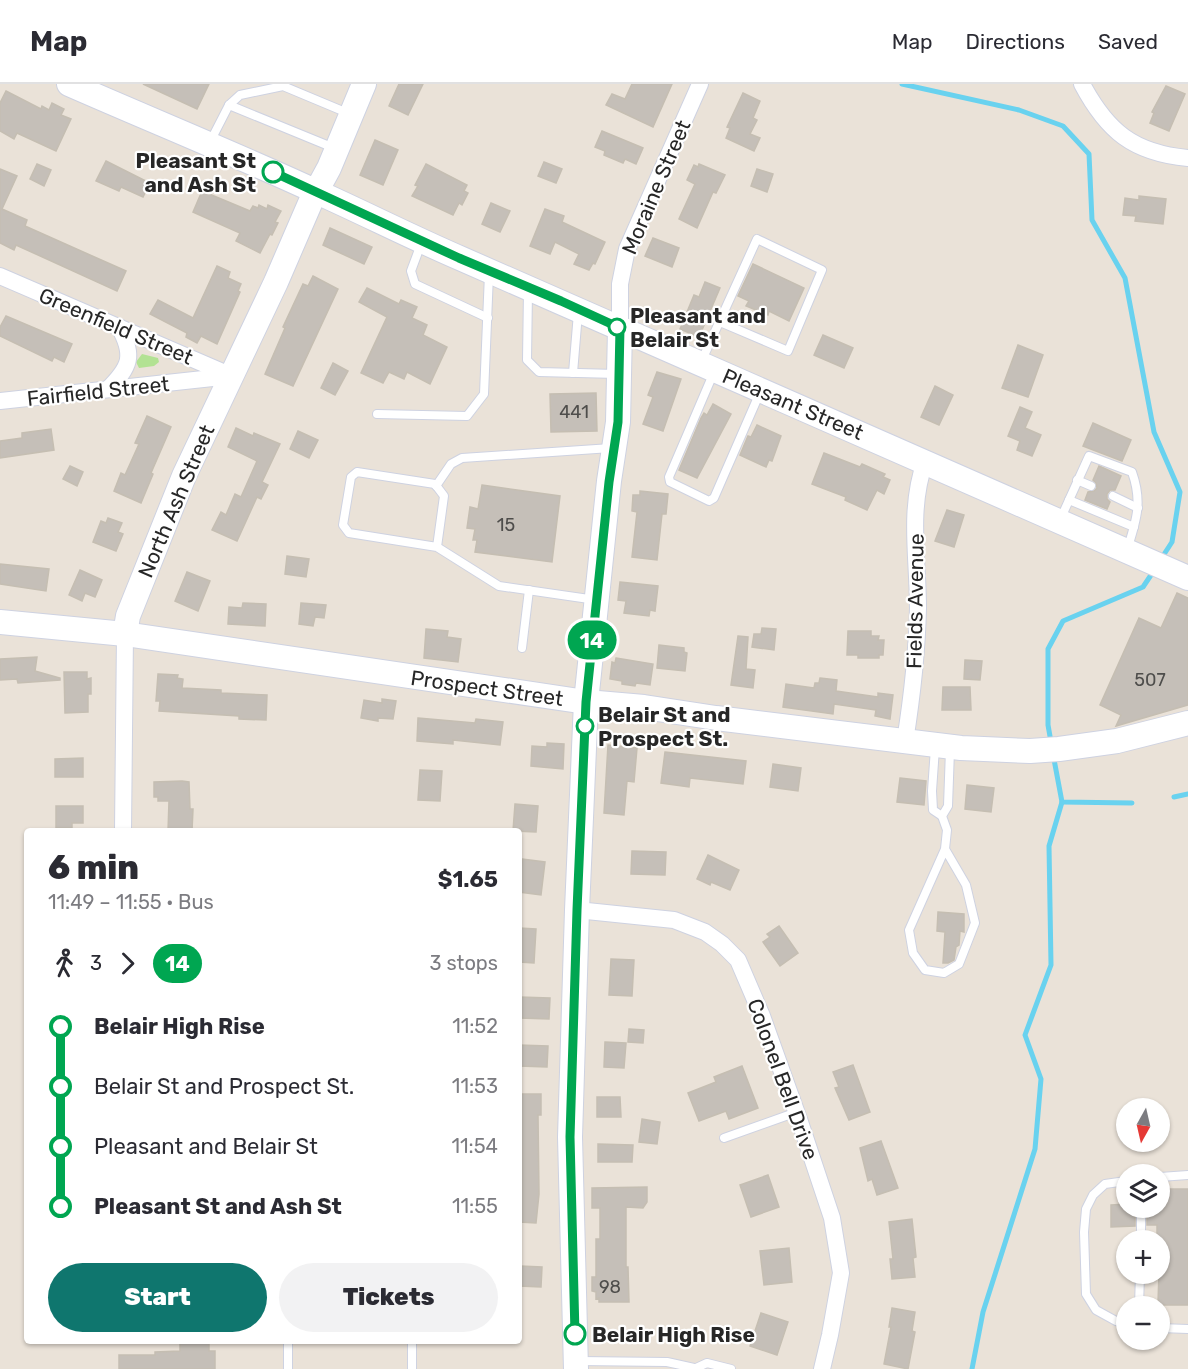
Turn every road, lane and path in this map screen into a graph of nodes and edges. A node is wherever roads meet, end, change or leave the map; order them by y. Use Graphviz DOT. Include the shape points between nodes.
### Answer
graph roads {
  1 [pos="69,84"];
  2 [pos="364,84"];
  3 [pos="700,84"];
  4 [pos="1082,84"];
  5 [pos="229,105"];
  6 [pos="351,115"];
  7 [pos="209,145"];
  8 [pos="337,150"];
  9 [pos="1188,158"];
  10 [pos="316,191"];
  11 [pos="423,241"];
  12 [pos="490,271"];
  13 [pos="0,276"];
  14 [pos="528,287"];
  15 [pos="578,309"];
  16 [pos="488,318"];
  17 [pos="720,322"];
  18 [pos="118,327"];
  19 [pos="620,328"];
  20 [pos="708,367"];
  21 [pos="573,372"];
  22 [pos="619,374"];
  23 [pos="232,376"];
  24 [pos="108,389"];
  25 [pos="761,389"];
  26 [pos="0,401"];
  27 [pos="377,414"];
  28 [pos="614,447"];
  29 [pos="925,462"];
  30 [pos="1077,480"];
  31 [pos="436,486"];
  32 [pos="1091,486"];
  33 [pos="1113,496"];
  34 [pos="1138,508"];
  35 [pos="1064,511"];
  36 [pos="1134,527"];
  37 [pos="437,547"];
  38 [pos="1127,550"];
  39 [pos="1184,574"];
  40 [pos="529,591"];
  41 [pos="596,600"];
  42 [pos="0,622"];
  43 [pos="125,634"];
  44 [pos="522,648"];
  45 [pos="586,702"];
  46 [pos="1188,723"];
  47 [pos="905,741"];
  48 [pos="943,745"];
  49 [pos="942,816"];
  50 [pos="123,828"];
  51 [pos="945,849"];
  52 [pos="577,910"];
  53 [pos="797,1112"];
  54 [pos="724,1138"];
  55 [pos="1188,1175"];
  56 [pos="1170,1176"];
  57 [pos="1116,1182"];
  58 [pos="1116,1321"];
  59 [pos="1170,1328"];
  60 [pos="1188,1329"];
  61 [pos="288,1344"];
  62 [pos="412,1344"];
  63 [pos="576,1365"];
  64 [pos="694,1368"];
  65 [pos="288,1369"];
  66 [pos="412,1369"];
  67 [pos="731,1369"];
  68 [pos="822,1369"];
  1 -- 7 [label="main road, Pleasant Street"];
  2 -- 6 [label="main road, North Ash Street"];
  3 -- 19 [label="street, Moraine Street" via="627,249 620,284"];
  4 -- 9 [label="street" via="1095,109 1121,136 1145,149"];
  5 -- 6 [label="lane" via="240,95 283,86"];
  5 -- 7 [label="lane"];
  5 -- 8 [label="lane"];
  6 -- 8 [label="main road, North Ash Street"];
  7 -- 10 [label="main road, Pleasant Street"];
  8 -- 10 [label="main road, North Ash Street"];
  10 -- 11 [label="main road, Pleasant Street"];
  10 -- 23 [label="main road, North Ash Street"];
  11 -- 12 [label="main road, Pleasant Street"];
  11 -- 16 [label="lane" via="411,271 415,284"];
  12 -- 14 [label="main road, Pleasant Street"];
  12 -- 16 [label="lane"];
  13 -- 18 [label="street, Greenfield Street"];
  14 -- 15 [label="main road, Pleasant Street"];
  14 -- 21 [label="lane" via="526,360 539,372"];
  15 -- 19 [label="main road, Pleasant Street"];
  15 -- 21 [label="lane"];
  16 -- 27 [label="lane" via="484,394 467,416"];
  17 -- 17 [label="lane" via="757,239 822,270 788,351"];
  17 -- 20 [label="lane"];
  18 -- 23 [label="street, Greenfield Street"];
  18 -- 24 [label="street" via="128,344 129,358 126,369"];
  19 -- 20 [label="main road, Pleasant Street"];
  19 -- 22 [label="main road"];
  20 -- 25 [label="main road, Pleasant Street"];
  20 -- 25 [label="lane" via="669,477 670,482 710,501"];
  21 -- 22 [label="lane"];
  22 -- 28 [label="main road"];
  23 -- 24 [label="street, Fairfield Street"];
  23 -- 43 [label="main road, North Ash Street" via="184,476 128,616"];
  24 -- 26 [label="street, Fairfield Street"];
  25 -- 29 [label="main road, Pleasant Street"];
  28 -- 31 [label="lane" via="462,458 451,464"];
  28 -- 41 [label="main road"];
  29 -- 35 [label="main road, Pleasant Street"];
  29 -- 47 [label="street, Fields Avenue" via="918,481 918,606 914,679"];
  30 -- 32 [label="lane"];
  30 -- 34 [label="lane" via="1089,456 1132,472"];
  30 -- 35 [label="lane"];
  31 -- 37 [label="lane" via="444,496"];
  31 -- 37 [label="lane" via="357,472 351,477 343,525 349,533"];
  33 -- 34 [label="lane"];
  34 -- 36 [label="lane"];
  35 -- 36 [label="lane"];
  35 -- 38 [label="main road, Pleasant Street"];
  36 -- 38 [label="lane"];
  37 -- 40 [label="lane" via="499,586"];
  38 -- 39 [label="main road, Pleasant Street"];
  40 -- 41 [label="lane"];
  40 -- 44 [label="lane"];
  41 -- 45 [label="main road"];
  42 -- 43 [label="main road, Prospect Street"];
  43 -- 45 [label="main road, Prospect Street"];
  43 -- 50 [label="street, North Ash Street"];
  45 -- 47 [label="main road, Prospect Street"];
  45 -- 52 [label="main road"];
  46 -- 48 [label="main road, Prospect Street" via="1117,741 1051,750"];
  47 -- 48 [label="main road, Prospect Street"];
  48 -- 49 [label="lane" via="948,806"];
  48 -- 49 [label="lane" via="932,791 933,810"];
  49 -- 51 [label="lane" via="947,830"];
  51 -- 51 [label="lane" via="909,930 913,953 925,970 944,973 959,964 975,923 966,885"];
  52 -- 53 [label="street, Colonel Bell Drive" via="674,920 705,932 722,944 738,960"];
  52 -- 63 [label="main road" via="570,1137"];
  53 -- 54 [label="lane"];
  53 -- 68 [label="street, Colonel Bell Drive" via="832,1218 841,1273"];
  55 -- 56 [label="lane"];
  57 -- 58 [label="lane" via="1105,1184 1093,1195 1086,1209 1084,1232 1086,1294 1096,1310"];
  59 -- 60 [label="lane"];
  61 -- 65 [label="lane"];
  62 -- 66 [label="lane"];
  63 -- 64 [label="lane" via="667,1362"];
  64 -- 67 [label="lane" via="707,1363"];
}
